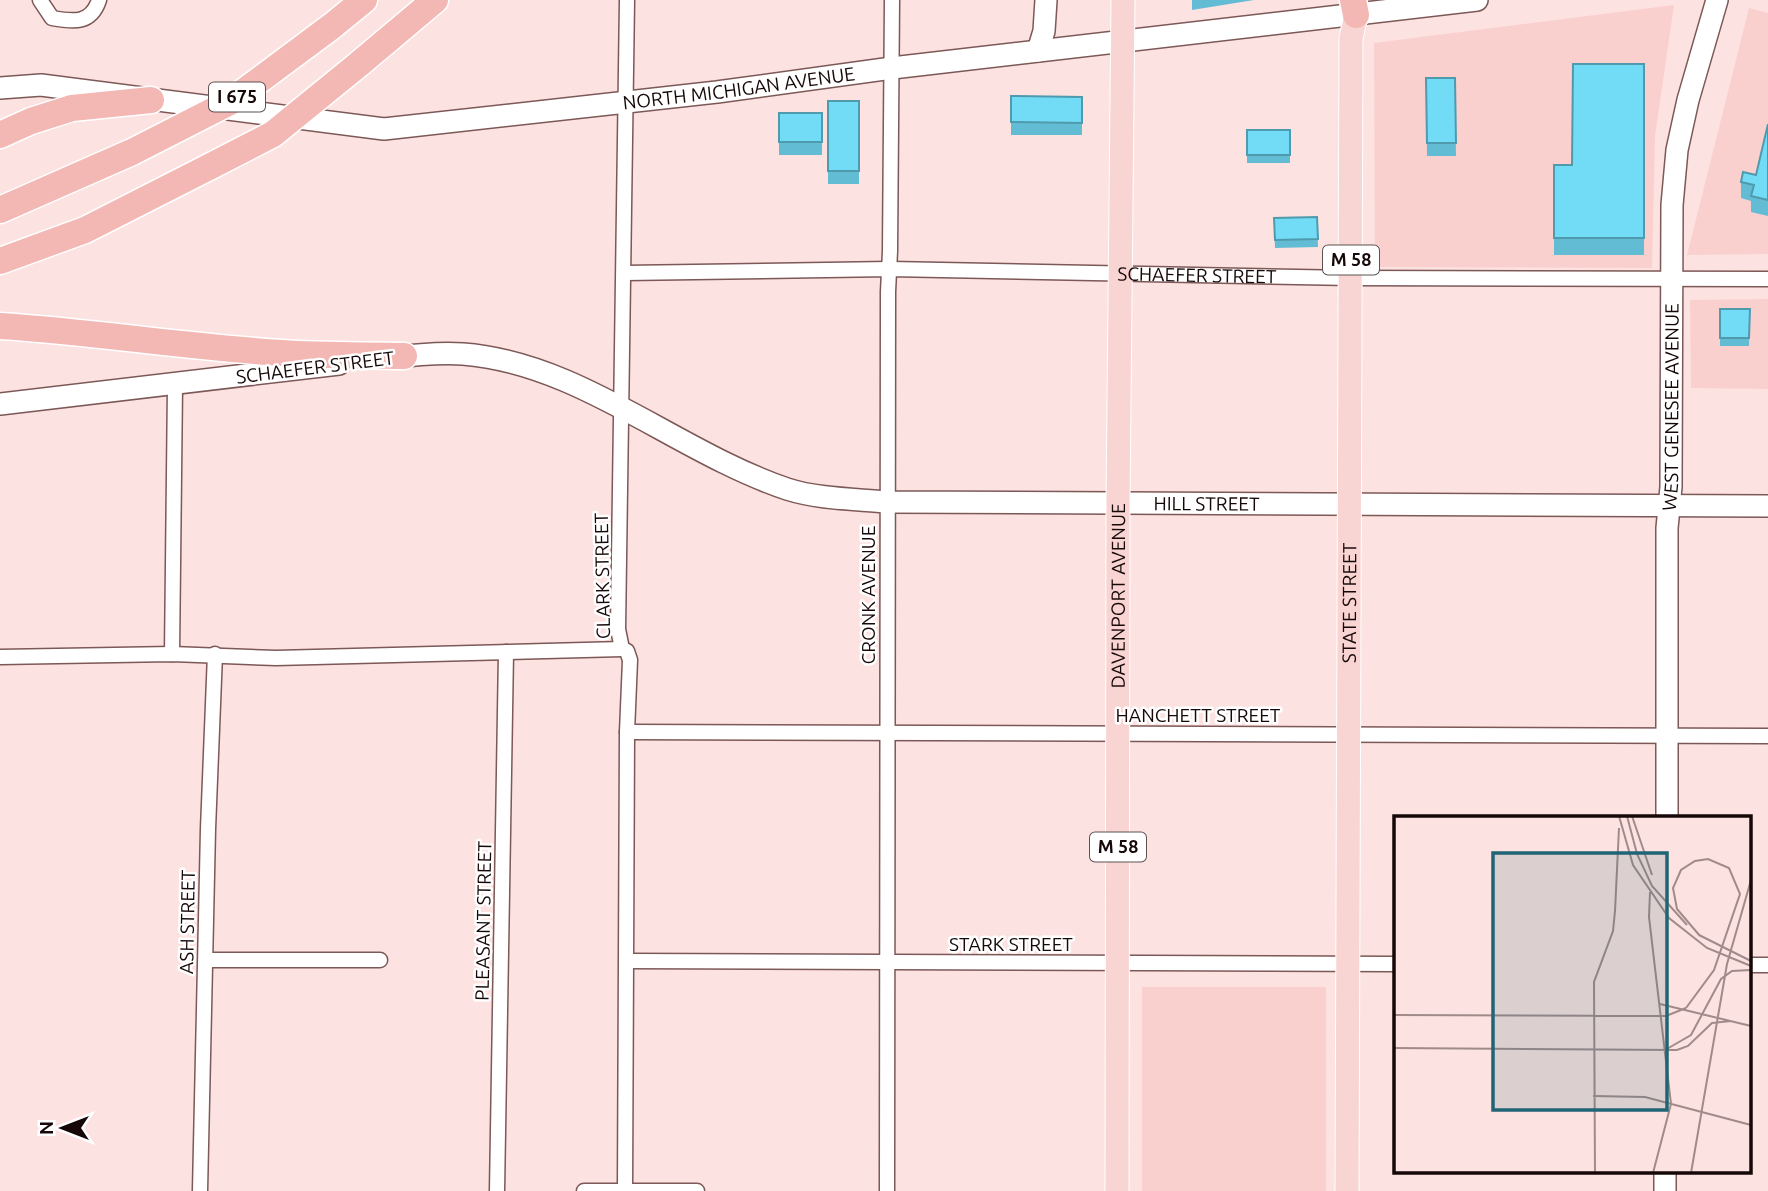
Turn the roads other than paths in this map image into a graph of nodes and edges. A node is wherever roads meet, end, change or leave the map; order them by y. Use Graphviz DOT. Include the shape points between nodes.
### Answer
graph roads {
  1 [pos="40,0"];
  2 [pos="99,0"];
  3 [pos="363,0"];
  4 [pos="435,0"];
  5 [pos="627,0"];
  6 [pos="892,0"];
  7 [pos="1046,0"];
  8 [pos="1123,0"];
  9 [pos="1477,0"];
  10 [pos="1717,0"];
  11 [pos="1355,5"];
  12 [pos="1124,42"];
  13 [pos="1038,51"];
  14 [pos="892,68"];
  15 [pos="0,88"];
  16 [pos="151,100"];
  17 [pos="626,101"];
  18 [pos="0,135"];
  19 [pos="0,210"];
  20 [pos="0,261"];
  21 [pos="890,269"];
  22 [pos="625,273"];
  23 [pos="1120,274"];
  24 [pos="1351,278"];
  25 [pos="1671,279"];
  26 [pos="1768,279"];
  27 [pos="0,326"];
  28 [pos="404,356"];
  29 [pos="175,385"];
  30 [pos="0,404"];
  31 [pos="621,409"];
  32 [pos="887,502"];
  33 [pos="1118,503"];
  34 [pos="1350,506"];
  35 [pos="1669,506"];
  36 [pos="1768,506"];
  37 [pos="622,649"];
  38 [pos="506,652"];
  39 [pos="172,654"];
  40 [pos="215,654"];
  41 [pos="0,657"];
  42 [pos="627,732"];
  43 [pos="888,732"];
  44 [pos="1119,734"];
  45 [pos="1349,734"];
  46 [pos="1667,735"];
  47 [pos="1768,736"];
  48 [pos="1667,816"];
  49 [pos="206,960"];
  50 [pos="380,960"];
  51 [pos="627,961"];
  52 [pos="887,962"];
  53 [pos="1117,963"];
  54 [pos="1347,963"];
  55 [pos="1394,964"];
  56 [pos="1750,965"];
  57 [pos="1768,965"];
  58 [pos="625,1190"];
  59 [pos="200,1191"];
  60 [pos="497,1191"];
  61 [pos="584,1191"];
  62 [pos="697,1191"];
  63 [pos="887,1191"];
  64 [pos="1117,1191"];
  65 [pos="1347,1191"];
  1 -- 2 [label="street" via="52,18 72,22 86,19"];
  3 -- 19 [label="highway, I 675, bridge" via="230,102 132,152"];
  4 -- 20 [label="highway, I 675, bridge" via="272,134 85,230"];
  5 -- 17 [label="street, CLARK STREET"];
  6 -- 14 [label="street, CRONK AVENUE"];
  7 -- 13 [label="main road"];
  8 -- 12 [label="main road, DAVENPORT AVENUE / M 58"];
  9 -- 11 [label="main road, NORTH MICHIGAN AVENUE"];
  10 -- 25 [label="main road, WEST GENESEE AVENUE" via="1677,150"];
  11 -- 12 [label="main road, NORTH MICHIGAN AVENUE"];
  11 -- 24 [label="main road, STATE STREET / M 58" via="1351,38"];
  12 -- 13 [label="main road, NORTH MICHIGAN AVENUE"];
  12 -- 23 [label="main road, DAVENPORT AVENUE / M 58"];
  13 -- 14 [label="main road, NORTH MICHIGAN AVENUE"];
  14 -- 17 [label="main road, NORTH MICHIGAN AVENUE"];
  14 -- 21 [label="street, CRONK AVENUE"];
  15 -- 16 [label="main road, NORTH MICHIGAN AVENUE" via="41,85"];
  16 -- 17 [label="main road, NORTH MICHIGAN AVENUE" via="384,129"];
  16 -- 18 [label="highway" via="72,108"];
  17 -- 22 [label="street, CLARK STREET"];
  21 -- 22 [label="street, SCHAEFER STREET"];
  21 -- 23 [label="street, SCHAEFER STREET"];
  21 -- 32 [label="street, CRONK AVENUE"];
  22 -- 31 [label="street, CLARK STREET"];
  23 -- 24 [label="street, SCHAEFER STREET"];
  23 -- 33 [label="main road, DAVENPORT AVENUE / M 58"];
  24 -- 25 [label="street, SCHAEFER STREET"];
  24 -- 34 [label="main road, STATE STREET / M 58"];
  25 -- 26 [label="street, SCHAEFER STREET"];
  25 -- 35 [label="main road, WEST GENESEE AVENUE"];
  27 -- 28 [label="highway" via="283,354"];
  28 -- 29 [label="main road, SCHAEFER STREET"];
  28 -- 31 [label="main road, SCHAEFER STREET" via="462,354 505,361 569,383"];
  29 -- 30 [label="main road, SCHAEFER STREET"];
  29 -- 39 [label="street"];
  31 -- 32 [label="main road, HILL STREET" via="789,490"];
  31 -- 37 [label="street, CLARK STREET" via="618,629"];
  32 -- 33 [label="main road, HILL STREET"];
  32 -- 43 [label="street, CRONK AVENUE"];
  33 -- 34 [label="main road, HILL STREET"];
  33 -- 44 [label="main road, DAVENPORT AVENUE / M 58"];
  34 -- 35 [label="main road, HILL STREET"];
  34 -- 45 [label="main road, STATE STREET / M 58"];
  35 -- 36 [label="main road, HILL STREET"];
  35 -- 46 [label="main road, WEST GENESEE AVENUE"];
  37 -- 38 [label="street"];
  37 -- 42 [label="street, CLARK STREET" via="630,660"];
  38 -- 40 [label="street" via="276,658"];
  38 -- 60 [label="street, PLEASANT STREET"];
  39 -- 40 [label="street"];
  39 -- 41 [label="street"];
  40 -- 49 [label="street, ASH STREET"];
  42 -- 43 [label="street, HANCHETT STREET"];
  42 -- 51 [label="street, CLARK STREET"];
  43 -- 44 [label="street, HANCHETT STREET"];
  43 -- 52 [label="street, CRONK AVENUE"];
  44 -- 45 [label="street, HANCHETT STREET"];
  44 -- 53 [label="main road, DAVENPORT AVENUE / M 58"];
  45 -- 46 [label="street, HANCHETT STREET"];
  45 -- 54 [label="main road, STATE STREET / M 58"];
  46 -- 47 [label="street, HANCHETT STREET"];
  46 -- 48 [label="main road, WEST GENESEE AVENUE"];
  49 -- 50 [label="street"];
  49 -- 59 [label="street, ASH STREET"];
  51 -- 52 [label="street, STARK STREET"];
  51 -- 58 [label="street, CLARK STREET"];
  52 -- 53 [label="street, STARK STREET"];
  52 -- 63 [label="street, CRONK AVENUE"];
  53 -- 54 [label="street, STARK STREET"];
  53 -- 64 [label="main road, DAVENPORT AVENUE / M 58"];
  54 -- 55 [label="street, STARK STREET"];
  54 -- 65 [label="main road, STATE STREET / M 58"];
  56 -- 57 [label="street"];
  58 -- 61 [label="street"];
  58 -- 62 [label="street"];
}
